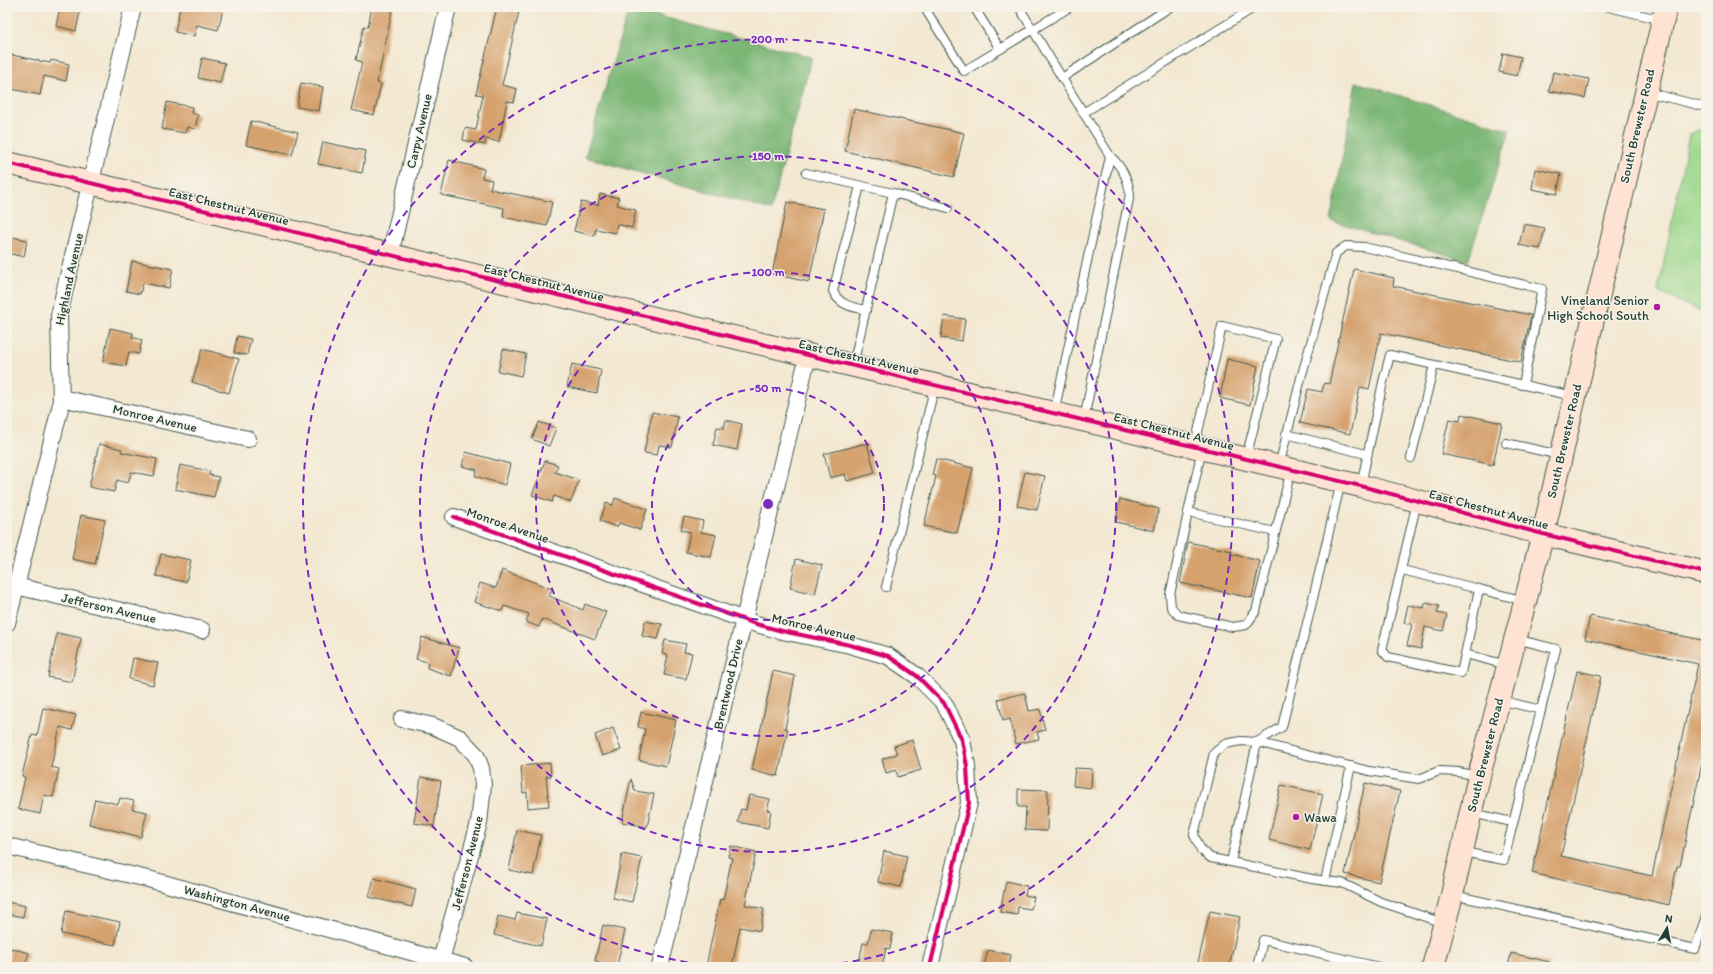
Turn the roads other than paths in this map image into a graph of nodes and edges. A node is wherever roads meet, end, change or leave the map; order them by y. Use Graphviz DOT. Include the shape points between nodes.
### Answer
graph roads {
  1 [pos="133,7"];
  2 [pos="448,7"];
  3 [pos="924,7"];
  4 [pos="974,7"];
  5 [pos="1019,7"];
  6 [pos="1070,7"];
  7 [pos="1170,7"];
  8 [pos="1255,7"];
  9 [pos="1608,7"];
  10 [pos="1664,14"];
  11 [pos="1032,29"];
  12 [pos="1000,49"];
  13 [pos="1062,78"];
  14 [pos="1645,92"];
  15 [pos="1706,107"];
  16 [pos="1083,113"];
  17 [pos="1110,156"];
  18 [pos="7,163"];
  19 [pos="806,173"];
  20 [pos="91,183"];
  21 [pos="860,186"];
  22 [pos="893,193"];
  23 [pos="948,208"];
  24 [pos="390,255"];
  25 [pos="866,310"];
  26 [pos="808,355"];
  27 [pos="1434,365"];
  28 [pos="853,366"];
  29 [pos="935,384"];
  30 [pos="1523,385"];
  31 [pos="1574,396"];
  32 [pos="61,398"];
  33 [pos="1054,413"];
  34 [pos="1084,420"];
  35 [pos="1286,434"];
  36 [pos="248,439"];
  37 [pos="1506,443"];
  38 [pos="1199,447"];
  39 [pos="1366,454"];
  40 [pos="1561,455"];
  41 [pos="1411,458"];
  42 [pos="1246,459"];
  43 [pos="1285,469"];
  44 [pos="1351,484"];
  45 [pos="1417,501"];
  46 [pos="1188,512"];
  47 [pos="454,517"];
  48 [pos="1276,532"];
  49 [pos="1542,534"];
  50 [pos="1402,570"];
  51 [pos="1706,572"];
  52 [pos="16,586"];
  53 [pos="886,587"];
  54 [pos="1479,589"];
  55 [pos="1525,601"];
  56 [pos="743,619"];
  57 [pos="7,623"];
  58 [pos="202,630"];
  59 [pos="1515,639"];
  60 [pos="1465,654"];
  61 [pos="1508,665"];
  62 [pos="1500,699"];
  63 [pos="1541,710"];
  64 [pos="402,719"];
  65 [pos="1257,742"];
  66 [pos="1351,766"];
  67 [pos="1479,776"];
  68 [pos="1471,813"];
  69 [pos="1512,822"];
  70 [pos="7,846"];
  71 [pos="1462,852"];
  72 [pos="1231,862"];
  73 [pos="1325,881"];
  74 [pos="1452,895"];
  75 [pos="1706,916"];
  76 [pos="1445,923"];
  77 [pos="441,960"];
  78 [pos="464,967"];
  79 [pos="660,967"];
  80 [pos="930,967"];
  81 [pos="1256,967"];
  82 [pos="1379,967"];
  83 [pos="1433,967"];
  1 -- 20 [label="street, Highland Avenue"];
  2 -- 24 [label="street, Carpy Avenue"];
  3 -- 12 [label="lane" via="964,71"];
  4 -- 12 [label="lane"];
  5 -- 11 [label="lane"];
  6 -- 11 [label="lane"];
  7 -- 13 [label="lane"];
  8 -- 16 [label="lane"];
  9 -- 10 [label="lane"];
  10 -- 14 [label="street, South Brewster Road"];
  11 -- 12 [label="lane"];
  11 -- 13 [label="lane"];
  13 -- 16 [label="lane"];
  14 -- 15 [label="lane"];
  14 -- 31 [label="street, South Brewster Road"];
  16 -- 17 [label="lane"];
  17 -- 33 [label="lane"];
  17 -- 34 [label="lane" via="1128,180 1130,202"];
  18 -- 20 [label="street, East Chestnut Avenue"];
  19 -- 21 [label="lane"];
  20 -- 24 [label="street, East Chestnut Avenue"];
  20 -- 32 [label="street, Highland Avenue" via="59,316"];
  21 -- 22 [label="lane"];
  21 -- 25 [label="lane" via="833,291 836,299 848,306"];
  22 -- 23 [label="lane"];
  22 -- 25 [label="lane"];
  24 -- 26 [label="street, East Chestnut Avenue"];
  25 -- 28 [label="lane"];
  26 -- 28 [label="street, East Chestnut Avenue"];
  26 -- 56 [label="street, Brentwood Drive"];
  27 -- 30 [label="lane"];
  27 -- 39 [label="lane" via="1390,355"];
  27 -- 41 [label="lane"];
  28 -- 29 [label="street, East Chestnut Avenue"];
  29 -- 33 [label="street, East Chestnut Avenue"];
  29 -- 53 [label="lane"];
  30 -- 31 [label="lane"];
  30 -- 35 [label="lane" via="1542,289 1364,247 1346,246 1336,253"];
  31 -- 40 [label="street, South Brewster Road"];
  32 -- 36 [label="street, Monroe Avenue"];
  32 -- 52 [label="street, Highland Avenue"];
  33 -- 34 [label="street, East Chestnut Avenue"];
  34 -- 38 [label="street, East Chestnut Avenue"];
  35 -- 39 [label="lane"];
  35 -- 43 [label="lane"];
  37 -- 40 [label="lane"];
  38 -- 42 [label="street, East Chestnut Avenue"];
  38 -- 42 [label="lane" via="1222,326 1276,339"];
  38 -- 46 [label="lane"];
  39 -- 44 [label="lane"];
  40 -- 49 [label="street, South Brewster Road"];
  42 -- 43 [label="street, East Chestnut Avenue"];
  43 -- 44 [label="street, East Chestnut Avenue"];
  43 -- 48 [label="lane"];
  44 -- 45 [label="street, East Chestnut Avenue"];
  44 -- 65 [label="lane" via="1282,727"];
  45 -- 49 [label="street, East Chestnut Avenue"];
  45 -- 50 [label="lane"];
  46 -- 48 [label="lane"];
  46 -- 48 [label="lane" via="1170,595 1172,607 1178,615 1233,627 1246,625 1256,611"];
  47 -- 56 [label="street, Monroe Avenue"];
  49 -- 51 [label="street, East Chestnut Avenue"];
  49 -- 55 [label="street, South Brewster Road"];
  50 -- 54 [label="lane"];
  50 -- 60 [label="lane" via="1383,643 1384,655 1460,673"];
  52 -- 57 [label="street, Highland Avenue"];
  52 -- 58 [label="street, Jefferson Avenue"];
  54 -- 55 [label="lane"];
  54 -- 60 [label="lane"];
  55 -- 59 [label="street, South Brewster Road"];
  56 -- 79 [label="street, Brentwood Drive"];
  56 -- 80 [label="street, Monroe Avenue" via="782,631 850,644 888,656 917,676 944,703 962,740 967,766 969,803"];
  59 -- 61 [label="street, South Brewster Road"];
  59 -- 63 [label="lane" via="1556,648"];
  60 -- 61 [label="lane"];
  61 -- 62 [label="street, South Brewster Road"];
  62 -- 63 [label="lane"];
  62 -- 67 [label="street, South Brewster Road"];
  63 -- 69 [label="lane"];
  64 -- 77 [label="street, Jefferson Avenue" via="432,726 460,738 476,755 481,768 483,785 479,823"];
  65 -- 66 [label="lane"];
  65 -- 72 [label="lane"];
  65 -- 72 [label="lane" via="1225,744 1214,753 1194,834 1201,850 1211,858"];
  66 -- 67 [label="lane" via="1419,779 1439,771"];
  66 -- 73 [label="lane"];
  67 -- 68 [label="street, South Brewster Road"];
  68 -- 69 [label="lane"];
  68 -- 71 [label="street, South Brewster Road"];
  69 -- 71 [label="lane" via="1504,860"];
  70 -- 77 [label="street, Washington Avenue" via="152,880"];
  71 -- 74 [label="street, South Brewster Road"];
  72 -- 73 [label="lane"];
  73 -- 76 [label="lane" via="1342,883 1381,902"];
  74 -- 75 [label="lane" via="1695,949"];
  74 -- 76 [label="street, South Brewster Road"];
  76 -- 83 [label="street, South Brewster Road"];
  77 -- 78 [label="street, Washington Avenue"];
  81 -- 82 [label="lane" via="1263,940"];
}
